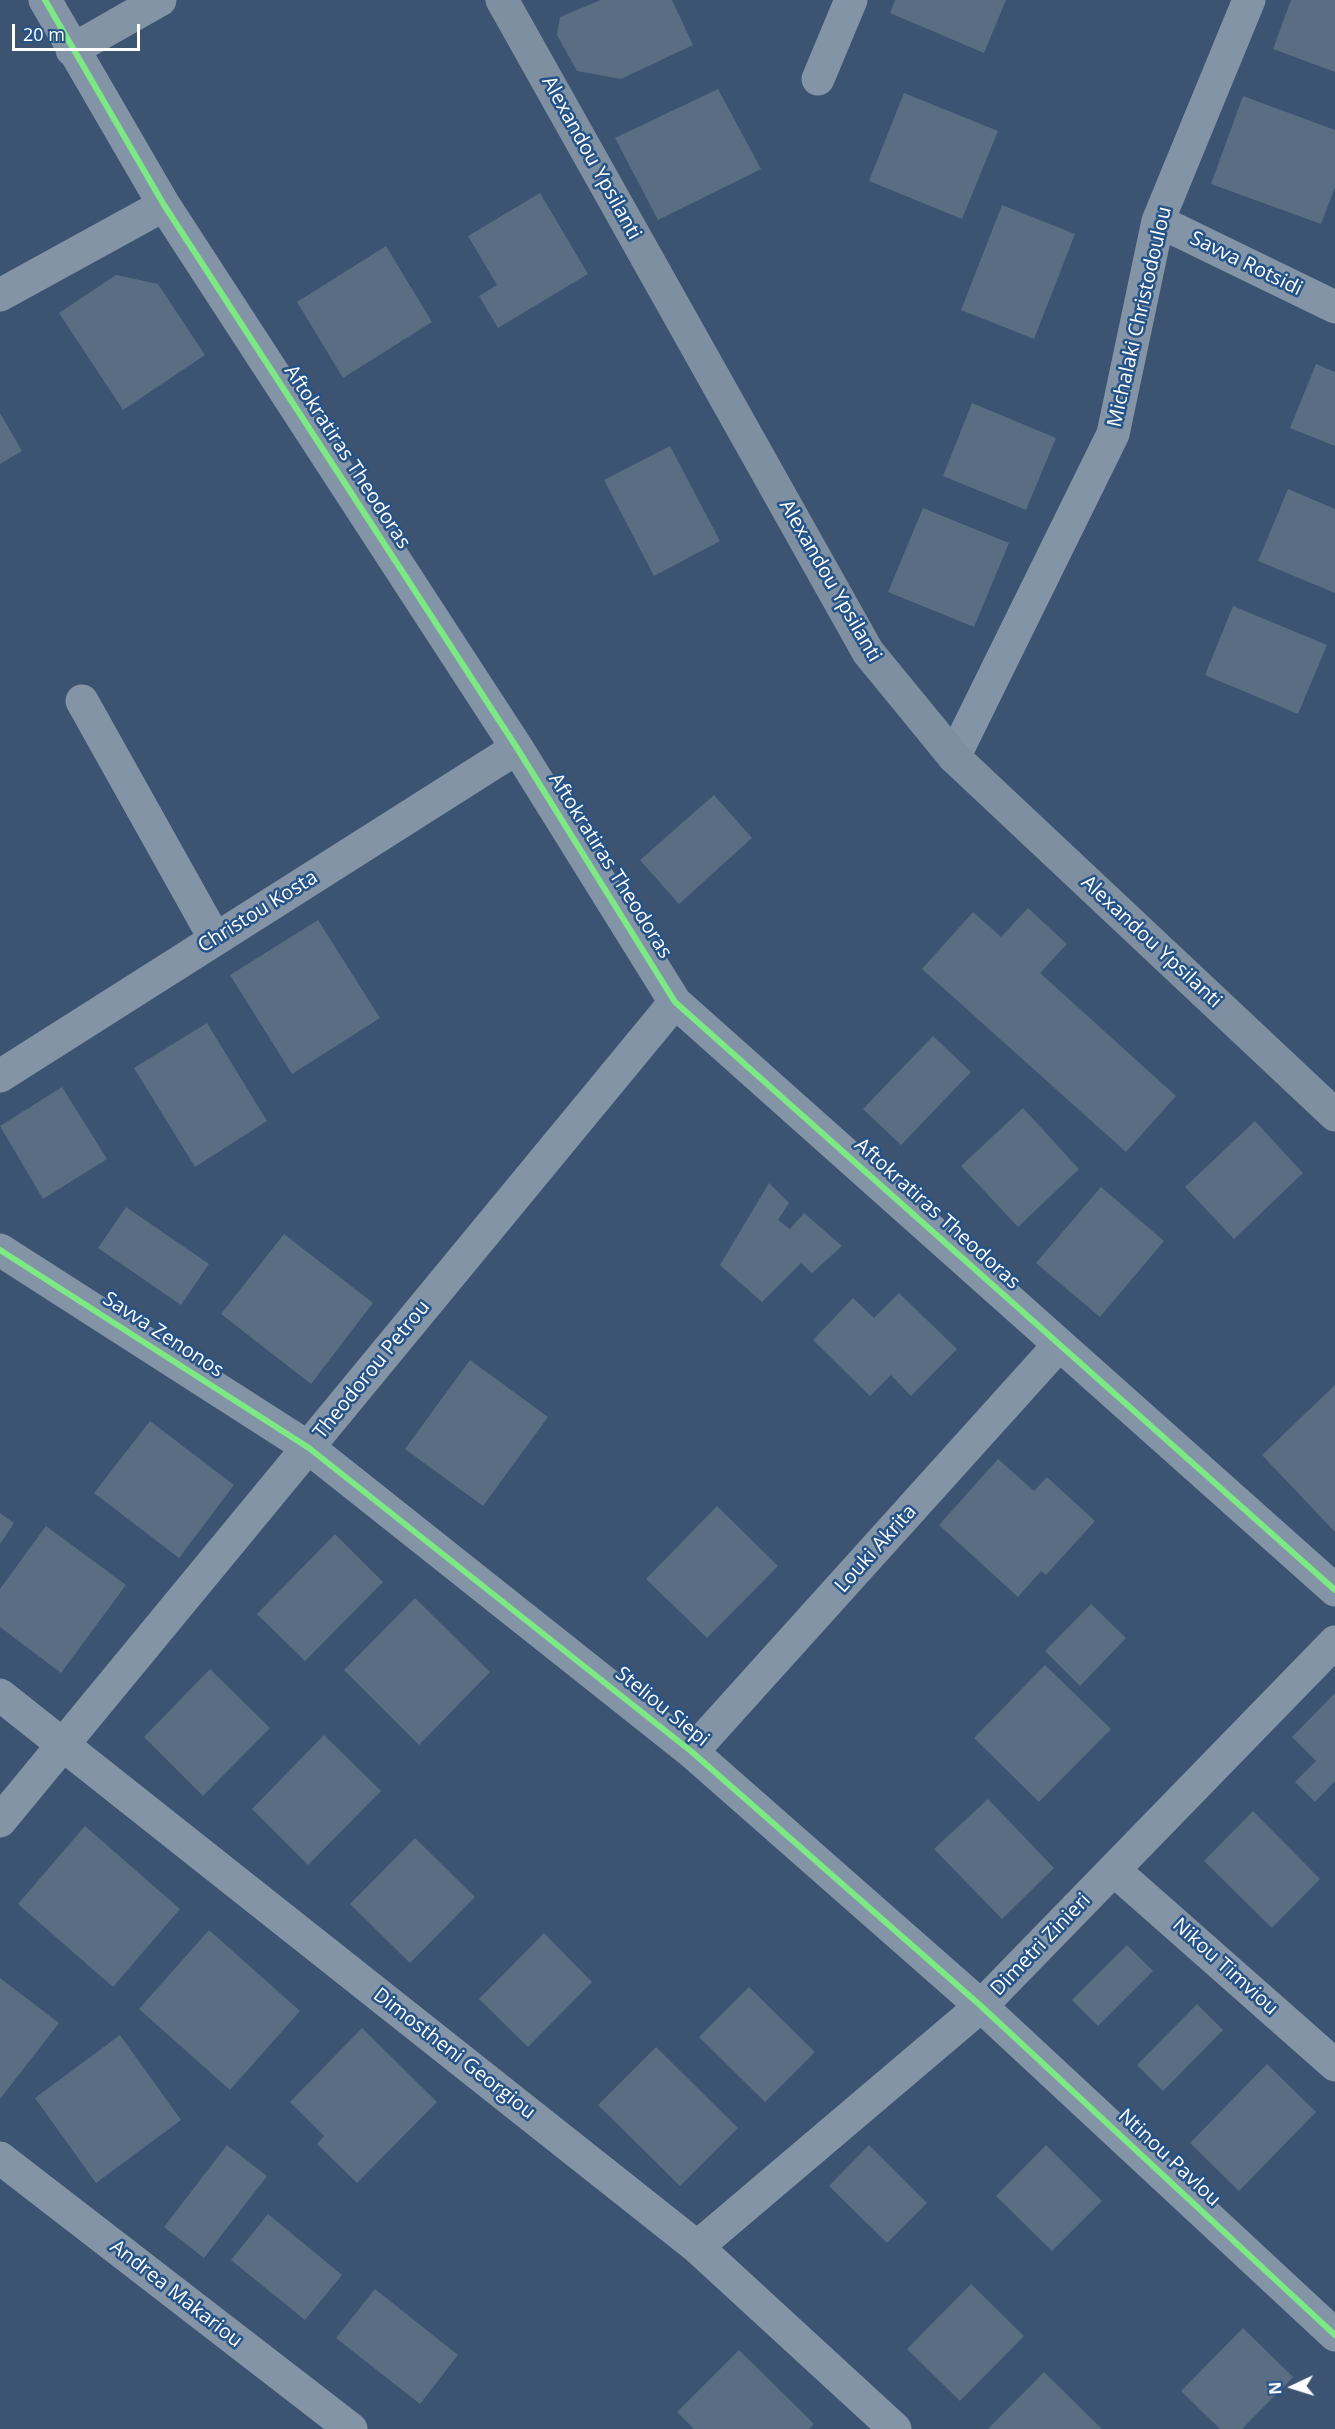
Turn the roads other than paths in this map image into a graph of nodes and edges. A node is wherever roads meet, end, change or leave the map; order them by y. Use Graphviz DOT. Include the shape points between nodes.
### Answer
graph roads {
  1 [pos="45,0"];
  2 [pos="160,0"];
  3 [pos="502,0"];
  4 [pos="851,0"];
  5 [pos="1250,0"];
  6 [pos="72,50"];
  7 [pos="818,79"];
  8 [pos="164,205"];
  9 [pos="1158,221"];
  10 [pos="0,295"];
  11 [pos="1335,307"];
  12 [pos="82,701"];
  13 [pos="517,748"];
  14 [pos="954,757"];
  15 [pos="215,939"];
  16 [pos="675,1002"];
  17 [pos="0,1076"];
  18 [pos="1335,1115"];
  19 [pos="0,1250"];
  20 [pos="1059,1345"];
  21 [pos="309,1448"];
  22 [pos="1335,1590"];
  23 [pos="1335,1642"];
  24 [pos="0,1695"];
  25 [pos="63,1744"];
  26 [pos="692,1752"];
  27 [pos="0,1821"];
  28 [pos="1114,1869"];
  29 [pos="981,2006"];
  30 [pos="1335,2065"];
  31 [pos="0,2158"];
  32 [pos="697,2247"];
  33 [pos="1335,2335"];
  34 [pos="351,2429"];
  35 [pos="895,2429"];
  1 -- 6 [label="street, Aftokratiras Theodoras"];
  2 -- 6 [label="street"];
  3 -- 14 [label="main road, Alexandou Ypsilanti" via="868,652"];
  4 -- 7 [label="street"];
  5 -- 9 [label="street, Michalaki Christodoulou"];
  6 -- 8 [label="street, Aftokratiras Theodoras"];
  8 -- 10 [label="street"];
  8 -- 13 [label="street, Aftokratiras Theodoras"];
  9 -- 11 [label="street, Savva Rotsidi"];
  9 -- 14 [label="street, Michalaki Christodoulou" via="1113,434"];
  12 -- 15 [label="street"];
  13 -- 15 [label="street, Christou Kosta"];
  13 -- 16 [label="street, Aftokratiras Theodoras"];
  14 -- 18 [label="main road, Alexandou Ypsilanti"];
  15 -- 17 [label="street, Christou Kosta"];
  16 -- 20 [label="street, Aftokratiras Theodoras"];
  16 -- 21 [label="street, Theodorou Petrou"];
  19 -- 21 [label="street, Savva Zenonos"];
  20 -- 22 [label="street, Aftokratiras Theodoras"];
  20 -- 26 [label="street, Louki Akrita"];
  21 -- 25 [label="street, Theodorou Petrou"];
  21 -- 26 [label="street, Steliou Siepi"];
  23 -- 28 [label="street, Dimetri Zinieri"];
  24 -- 25 [label="street, Dimostheni Georgiou"];
  25 -- 27 [label="street, Theodorou Petrou"];
  25 -- 32 [label="street, Dimostheni Georgiou"];
  26 -- 29 [label="street, Steliou Siepi"];
  28 -- 29 [label="street, Dimetri Zinieri"];
  28 -- 30 [label="street, Nikou Timviou"];
  29 -- 32 [label="street, Dimetri Zinieri"];
  29 -- 33 [label="street, Ntinou Pavlou"];
  31 -- 34 [label="street, Andrea Makariou"];
  32 -- 35 [label="street, Dimostheni Georgiou"];
}
